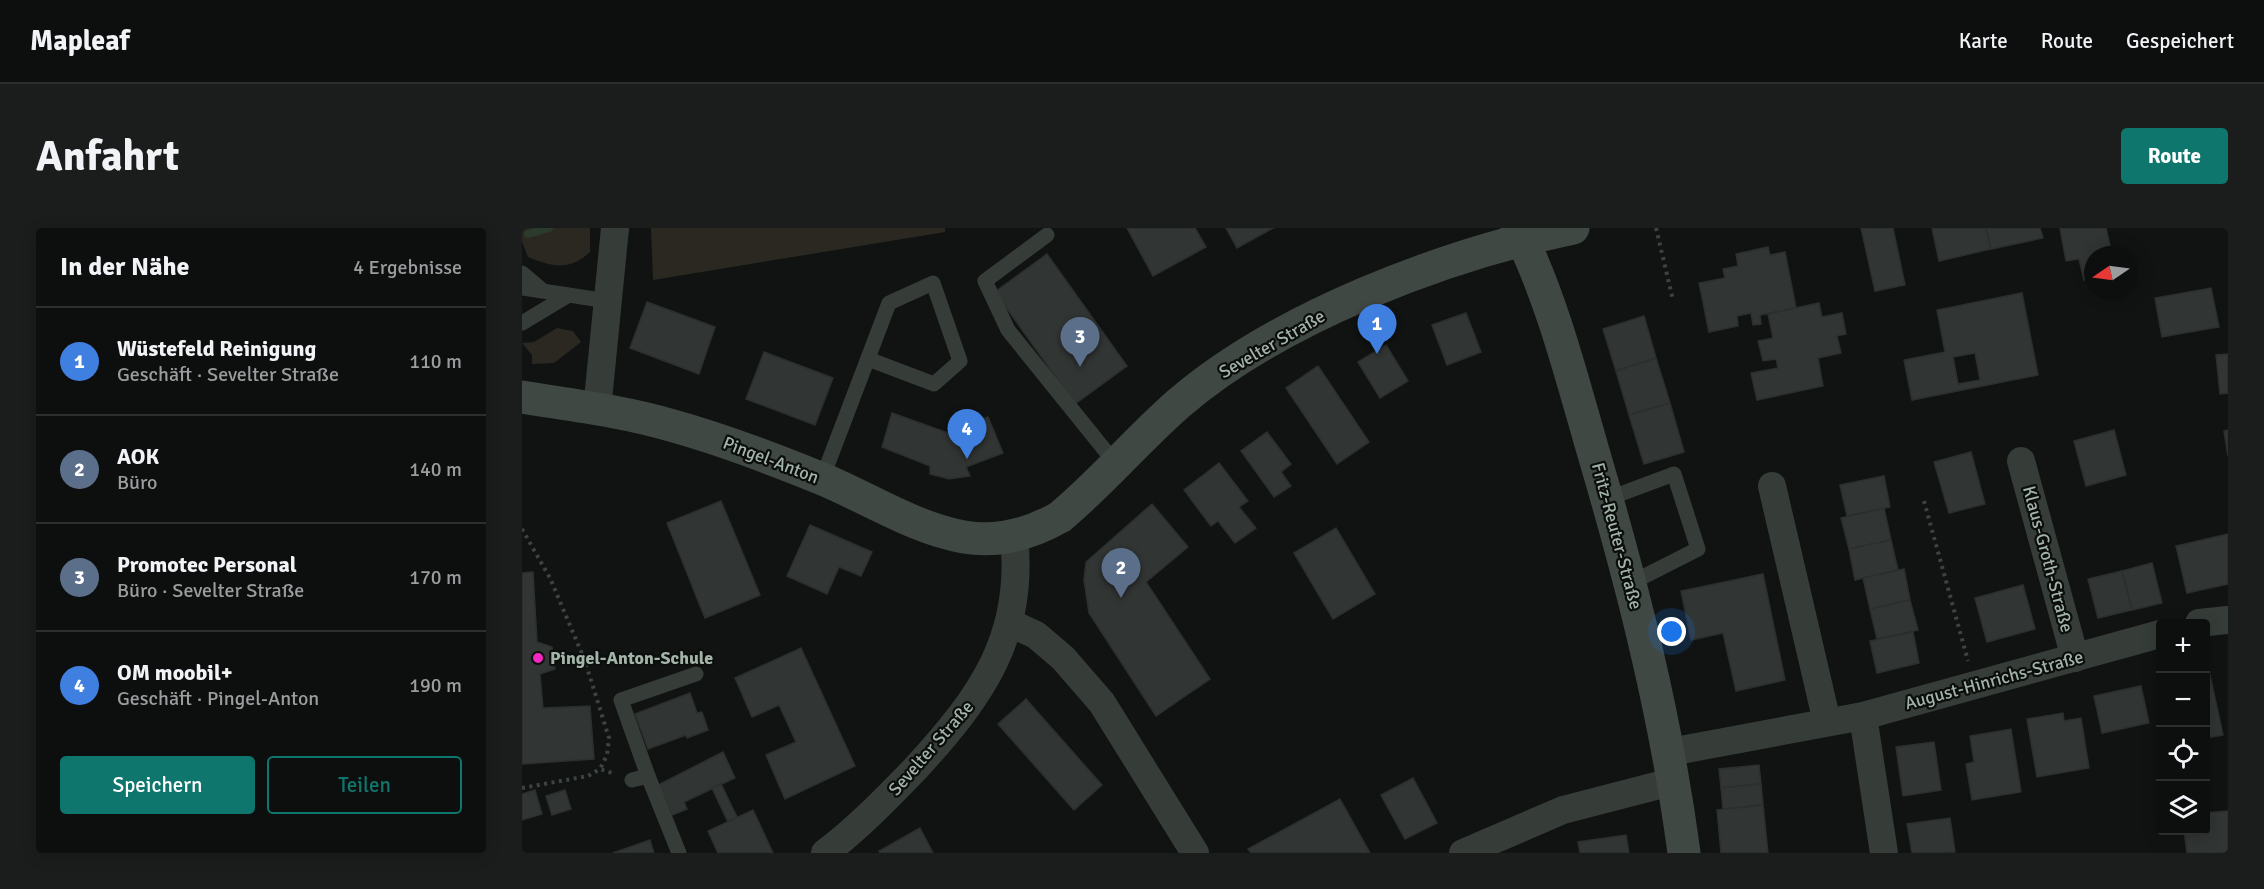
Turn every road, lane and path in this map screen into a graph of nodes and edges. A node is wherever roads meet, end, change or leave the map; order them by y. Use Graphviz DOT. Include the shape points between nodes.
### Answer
graph roads {
  1 [pos="615,228"];
  2 [pos="1573,228"];
  3 [pos="1656,228"];
  4 [pos="1520,233"];
  5 [pos="1047,236"];
  6 [pos="522,273"];
  7 [pos="522,288"];
  8 [pos="545,292"];
  9 [pos="567,296"];
  10 [pos="1674,300"];
  11 [pos="608,301"];
  12 [pos="522,323"];
  13 [pos="868,359"];
  14 [pos="522,397"];
  15 [pos="597,410"];
  16 [pos="2021,461"];
  17 [pos="1116,464"];
  18 [pos="822,479"];
  19 [pos="1772,486"];
  20 [pos="1607,499"];
  21 [pos="1924,501"];
  22 [pos="522,529"];
  23 [pos="1014,536"];
  24 [pos="1631,583"];
  25 [pos="2228,620"];
  26 [pos="2210,622"];
  27 [pos="1010,623"];
  28 [pos="2156,635"];
  29 [pos="2075,658"];
  30 [pos="696,674"];
  31 [pos="1975,685"];
  32 [pos="1863,716"];
  33 [pos="1827,722"];
  34 [pos="1672,767"];
  35 [pos="600,768"];
  36 [pos="648,776"];
  37 [pos="632,780"];
  38 [pos="522,788"];
  39 [pos="679,853"];
  40 [pos="825,853"];
  41 [pos="1194,853"];
  42 [pos="1463,853"];
  43 [pos="1684,853"];
  44 [pos="1884,853"];
  1 -- 11 [label="street"];
  2 -- 4 [label="street, Sevelter Straße"];
  3 -- 10 [label="path"];
  4 -- 17 [label="street, Sevelter Straße" via="1372,290 1305,323 1207,382"];
  4 -- 20 [label="street, Fritz-Reuter-Straße" via="1551,305"];
  5 -- 17 [label="lane" via="985,280 1008,330"];
  6 -- 8 [label="lane"];
  7 -- 8 [label="lane"];
  8 -- 9 [label="lane"];
  9 -- 11 [label="lane"];
  9 -- 12 [label="lane"];
  11 -- 15 [label="street"];
  13 -- 13 [label="lane" via="889,303 933,283 960,361 934,384"];
  13 -- 18 [label="lane"];
  14 -- 15 [label="street, Pingel-Anton"];
  15 -- 18 [label="street, Pingel-Anton" via="669,424"];
  16 -- 29 [label="street, Klaus-Groth-Straße"];
  17 -- 23 [label="street, Sevelter Straße" via="1060,517"];
  18 -- 23 [label="street, Pingel-Anton" via="935,529 965,537"];
  19 -- 33 [label="street"];
  20 -- 24 [label="street, Fritz-Reuter-Straße"];
  20 -- 24 [label="lane" via="1674,474 1698,549"];
  21 -- 31 [label="path"];
  22 -- 35 [label="path" via="550,578 585,661 609,738"];
  23 -- 27 [label="street, Sevelter Straße" via="1017,558"];
  24 -- 34 [label="street, Fritz-Reuter-Straße"];
  25 -- 26 [label="street"];
  27 -- 40 [label="street, Sevelter Straße" via="980,691 948,733 870,816"];
  27 -- 41 [label="street" via="1036,635 1054,650 1102,703"];
  28 -- 29 [label="street, August-Hinrichs-Straße"];
  29 -- 31 [label="street, August-Hinrichs-Straße"];
  30 -- 36 [label="lane" via="621,700"];
  31 -- 32 [label="street, August-Hinrichs-Straße"];
  32 -- 33 [label="street, August-Hinrichs-Straße"];
  32 -- 44 [label="street"];
  33 -- 34 [label="street, August-Hinrichs-Straße"];
  34 -- 42 [label="street, August-Hinrichs-Straße"];
  34 -- 43 [label="street, Fritz-Reuter-Straße"];
  35 -- 37 [label="path"];
  35 -- 38 [label="path" via="588,776"];
  36 -- 37 [label="lane"];
  36 -- 39 [label="lane"];
}
